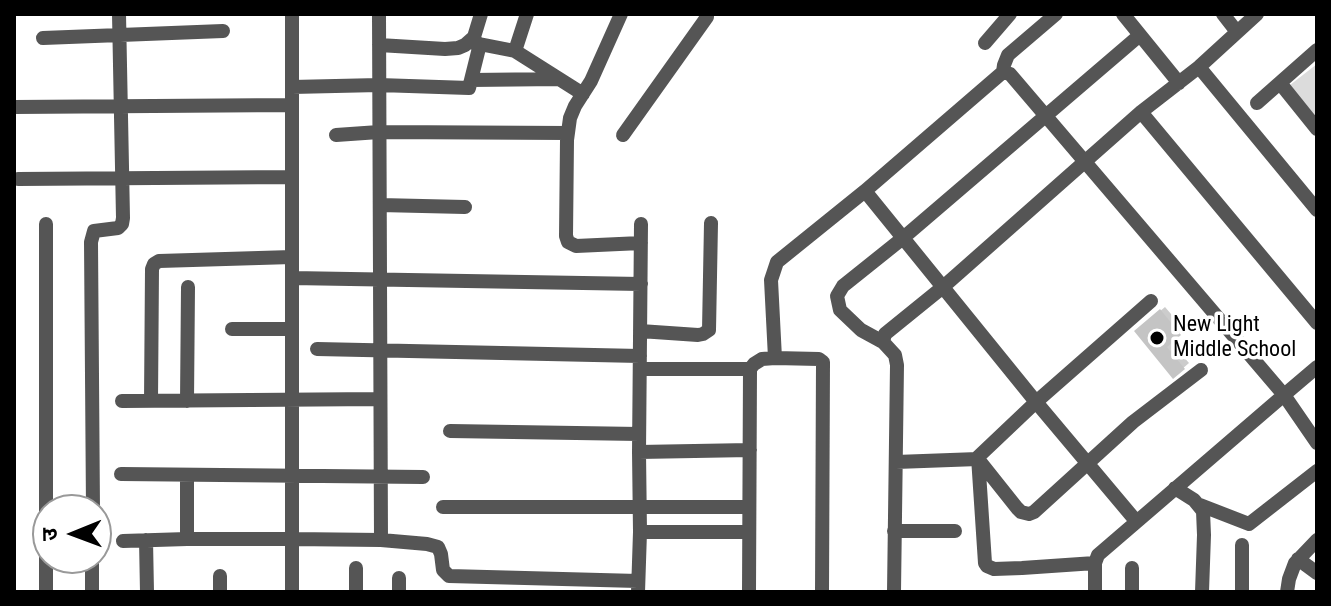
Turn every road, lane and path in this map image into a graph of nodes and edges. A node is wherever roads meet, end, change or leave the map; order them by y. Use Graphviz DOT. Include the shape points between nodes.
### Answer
graph roads {
  1 [pos="119,14"];
  2 [pos="292,14"];
  3 [pos="379,14"];
  4 [pos="481,14"];
  5 [pos="527,14"];
  6 [pos="621,14"];
  7 [pos="707,14"];
  8 [pos="1056,14"];
  9 [pos="1123,14"];
  10 [pos="1223,14"];
  11 [pos="1257,14"];
  12 [pos="1004,16"];
  13 [pos="223,31"];
  14 [pos="1237,32"];
  15 [pos="120,35"];
  16 [pos="1140,35"];
  17 [pos="43,38"];
  18 [pos="474,43"];
  19 [pos="985,43"];
  20 [pos="379,45"];
  21 [pos="1317,50"];
  22 [pos="515,51"];
  23 [pos="1199,67"];
  24 [pos="1003,72"];
  25 [pos="559,79"];
  26 [pos="471,80"];
  27 [pos="1179,83"];
  28 [pos="1280,83"];
  29 [pos="379,85"];
  30 [pos="292,87"];
  31 [pos="583,94"];
  32 [pos="1257,103"];
  33 [pos="292,105"];
  34 [pos="120,106"];
  35 [pos="14,107"];
  36 [pos="1141,112"];
  37 [pos="1044,117"];
  38 [pos="1317,129"];
  39 [pos="379,132"];
  40 [pos="568,133"];
  41 [pos="336,135"];
  42 [pos="623,135"];
  43 [pos="1083,162"];
  44 [pos="292,177"];
  45 [pos="18,179"];
  46 [pos="122,179"];
  47 [pos="865,191"];
  48 [pos="380,205"];
  49 [pos="465,207"];
  50 [pos="1317,210"];
  51 [pos="711,223"];
  52 [pos="46,224"];
  53 [pos="641,224"];
  54 [pos="903,238"];
  55 [pos="641,243"];
  56 [pos="292,257"];
  57 [pos="292,278"];
  58 [pos="380,279"];
  59 [pos="641,284"];
  60 [pos="188,287"];
  61 [pos="943,287"];
  62 [pos="1151,301"];
  63 [pos="1317,323"];
  64 [pos="232,329"];
  65 [pos="292,329"];
  66 [pos="640,331"];
  67 [pos="883,342"];
  68 [pos="317,349"];
  69 [pos="380,351"];
  70 [pos="775,358"];
  71 [pos="640,363"];
  72 [pos="1317,367"];
  73 [pos="750,369"];
  74 [pos="1201,370"];
  75 [pos="1284,395"];
  76 [pos="380,399"];
  77 [pos="292,400"];
  78 [pos="122,401"];
  79 [pos="151,401"];
  80 [pos="187,401"];
  81 [pos="1036,402"];
  82 [pos="450,431"];
  83 [pos="639,434"];
  84 [pos="1317,443"];
  85 [pos="750,450"];
  86 [pos="639,452"];
  87 [pos="978,459"];
  88 [pos="896,462"];
  89 [pos="1088,464"];
  90 [pos="1317,471"];
  91 [pos="121,474"];
  92 [pos="187,475"];
  93 [pos="292,476"];
  94 [pos="380,476"];
  95 [pos="423,477"];
  96 [pos="1175,488"];
  97 [pos="93,494"];
  98 [pos="1200,505"];
  99 [pos="639,506"];
  100 [pos="443,507"];
  101 [pos="749,507"];
  102 [pos="1136,521"];
  103 [pos="894,531"];
  104 [pos="955,531"];
  105 [pos="640,532"];
  106 [pos="749,532"];
  107 [pos="187,539"];
  108 [pos="292,539"];
  109 [pos="146,540"];
  110 [pos="381,540"];
  111 [pos="1317,540"];
  112 [pos="123,541"];
  113 [pos="1242,545"];
  114 [pos="1298,559"];
  115 [pos="1095,563"];
  116 [pos="356,568"];
  117 [pos="1132,568"];
  118 [pos="1317,573"];
  119 [pos="220,576"];
  120 [pos="638,586"];
  121 [pos="46,592"];
  122 [pos="147,592"];
  123 [pos="220,592"];
  124 [pos="292,592"];
  125 [pos="356,592"];
  126 [pos="749,592"];
  127 [pos="822,592"];
  128 [pos="894,592"];
  129 [pos="1095,592"];
  130 [pos="1132,592"];
  131 [pos="1202,592"];
  132 [pos="1242,592"];
  133 [pos="1287,592"];
  1 -- 15 [label="street"];
  2 -- 30 [label="street"];
  3 -- 20 [label="street"];
  4 -- 18 [label="street"];
  5 -- 22 [label="street"];
  6 -- 31 [label="street"];
  7 -- 42 [label="street"];
  8 -- 24 [label="street" via="1008,55"];
  9 -- 16 [label="street"];
  10 -- 14 [label="street"];
  11 -- 14 [label="street"];
  12 -- 19 [label="street"];
  13 -- 15 [label="street"];
  14 -- 23 [label="street"];
  15 -- 17 [label="street"];
  15 -- 34 [label="street"];
  16 -- 27 [label="street"];
  16 -- 37 [label="street"];
  18 -- 20 [label="street" via="445,49"];
  18 -- 22 [label="street"];
  18 -- 26 [label="street"];
  20 -- 29 [label="street"];
  21 -- 28 [label="street"];
  22 -- 25 [label="street"];
  23 -- 27 [label="street"];
  23 -- 50 [label="street"];
  24 -- 37 [label="street"];
  24 -- 47 [label="street"];
  25 -- 26 [label="street"];
  25 -- 31 [label="street"];
  26 -- 29 [label="street" via="469,88"];
  27 -- 36 [label="street"];
  28 -- 32 [label="street"];
  28 -- 38 [label="street"];
  29 -- 30 [label="street"];
  29 -- 39 [label="street"];
  30 -- 33 [label="street"];
  31 -- 40 [label="street"];
  33 -- 34 [label="street"];
  33 -- 44 [label="street"];
  34 -- 35 [label="street"];
  34 -- 46 [label="street"];
  36 -- 43 [label="street"];
  36 -- 63 [label="street"];
  37 -- 43 [label="street"];
  37 -- 54 [label="street"];
  39 -- 40 [label="street"];
  39 -- 41 [label="street"];
  39 -- 48 [label="street"];
  40 -- 55 [label="street" via="568,242"];
  43 -- 61 [label="street"];
  43 -- 75 [label="street"];
  44 -- 46 [label="street"];
  44 -- 56 [label="street"];
  45 -- 46 [label="street"];
  46 -- 97 [label="street" via="122,224 97,230 91,242"];
  47 -- 54 [label="street"];
  47 -- 70 [label="street" via="777,262 771,287"];
  48 -- 49 [label="street"];
  48 -- 58 [label="street"];
  51 -- 66 [label="street" via="709,330 698,335"];
  52 -- 121 [label="street"];
  53 -- 55 [label="street"];
  54 -- 61 [label="street"];
  54 -- 67 [label="street" via="837,296 849,318"];
  55 -- 59 [label="street"];
  56 -- 57 [label="street"];
  56 -- 79 [label="street" via="154,264"];
  57 -- 58 [label="street"];
  57 -- 65 [label="street"];
  58 -- 59 [label="street"];
  58 -- 69 [label="street"];
  59 -- 66 [label="street"];
  60 -- 80 [label="street"];
  61 -- 67 [label="street" via="885,334"];
  61 -- 81 [label="street"];
  62 -- 81 [label="street"];
  64 -- 65 [label="street"];
  65 -- 77 [label="street"];
  66 -- 71 [label="street"];
  67 -- 88 [label="street" via="897,360"];
  68 -- 69 [label="street"];
  69 -- 71 [label="street"];
  69 -- 76 [label="street"];
  70 -- 73 [label="street" via="762,359"];
  70 -- 127 [label="street" via="823,362"];
  71 -- 73 [label="street"];
  71 -- 83 [label="street"];
  72 -- 75 [label="street"];
  73 -- 85 [label="street"];
  74 -- 89 [label="street"];
  75 -- 84 [label="street"];
  75 -- 96 [label="street"];
  76 -- 77 [label="street"];
  76 -- 94 [label="street"];
  77 -- 80 [label="street"];
  77 -- 93 [label="street"];
  78 -- 79 [label="street"];
  79 -- 80 [label="street"];
  81 -- 87 [label="street"];
  81 -- 89 [label="street"];
  82 -- 83 [label="street"];
  83 -- 86 [label="street"];
  85 -- 86 [label="street"];
  85 -- 101 [label="street"];
  86 -- 99 [label="street"];
  87 -- 88 [label="street"];
  87 -- 89 [label="street" via="1017,508 1029,514"];
  87 -- 115 [label="street" via="987,566"];
  88 -- 103 [label="street"];
  89 -- 102 [label="street"];
  90 -- 98 [label="street" via="1249,524"];
  91 -- 92 [label="street"];
  92 -- 93 [label="street"];
  92 -- 107 [label="street"];
  93 -- 94 [label="street"];
  93 -- 108 [label="street"];
  94 -- 95 [label="street"];
  94 -- 110 [label="street"];
  96 -- 98 [label="street"];
  96 -- 102 [label="street"];
  98 -- 131 [label="street"];
  99 -- 100 [label="street"];
  99 -- 101 [label="street"];
  99 -- 105 [label="street"];
  101 -- 106 [label="street"];
  102 -- 115 [label="street"];
  103 -- 104 [label="street"];
  103 -- 128 [label="street"];
  105 -- 106 [label="street"];
  105 -- 120 [label="street"];
  106 -- 126 [label="street"];
  107 -- 108 [label="street"];
  107 -- 109 [label="street"];
  108 -- 110 [label="street"];
  108 -- 124 [label="street"];
  109 -- 112 [label="street"];
  109 -- 122 [label="street"];
  110 -- 120 [label="street" via="437,546 443,570 452,576"];
  111 -- 114 [label="street"];
  113 -- 132 [label="street"];
  114 -- 118 [label="street"];
  114 -- 133 [label="street"];
  115 -- 129 [label="street"];
  116 -- 125 [label="street"];
  117 -- 130 [label="street"];
  119 -- 123 [label="street"];
}
